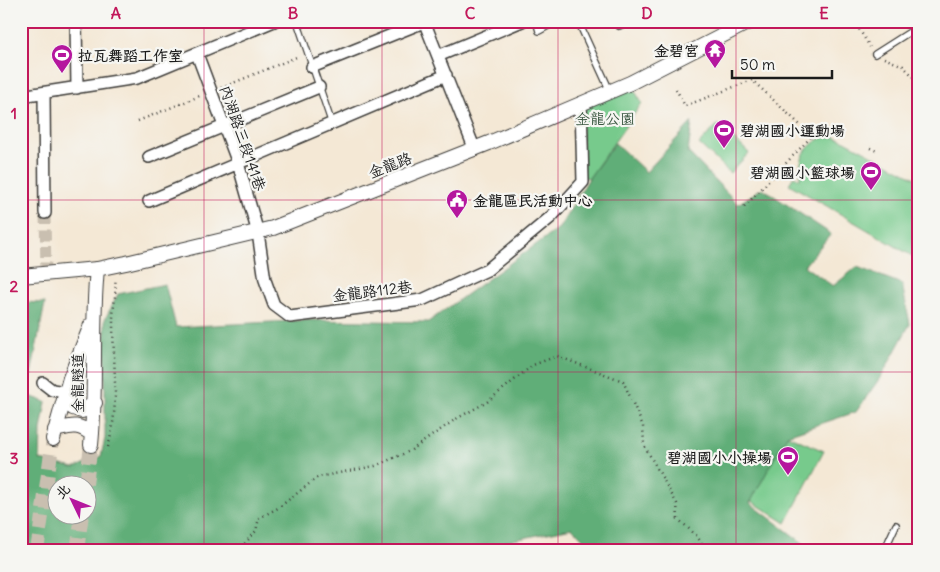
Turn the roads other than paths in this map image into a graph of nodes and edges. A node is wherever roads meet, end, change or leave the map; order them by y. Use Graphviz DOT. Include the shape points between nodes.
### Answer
graph roads {
  1 [pos="76,21"];
  2 [pos="274,21"];
  3 [pos="297,21"];
  4 [pos="424,21"];
  5 [pos="522,21"];
  6 [pos="536,21"];
  7 [pos="557,21"];
  8 [pos="578,21"];
  9 [pos="617,21"];
  10 [pos="630,21"];
  11 [pos="747,22"];
  12 [pos="919,26"];
  13 [pos="197,54"];
  14 [pos="875,54"];
  15 [pos="438,56"];
  16 [pos="312,67"];
  17 [pos="446,75"];
  18 [pos="319,87"];
  19 [pos="77,88"];
  20 [pos="610,91"];
  21 [pos="44,93"];
  22 [pos="21,96"];
  23 [pos="581,103"];
  24 [pos="332,124"];
  25 [pos="224,126"];
  26 [pos="475,150"];
  27 [pos="148,157"];
  28 [pos="238,163"];
  29 [pos="149,201"];
  30 [pos="45,213"];
  31 [pos="258,233"];
  32 [pos="97,268"];
  33 [pos="21,276"];
  34 [pos="93,320"];
  35 [pos="43,383"];
  36 [pos="65,396"];
  37 [pos="95,403"];
  38 [pos="896,525"];
  39 [pos="884,551"];
  1 -- 19 [label="street"];
  2 -- 13 [label="street"];
  3 -- 16 [label="lane"];
  4 -- 15 [label="street"];
  4 -- 16 [label="street"];
  5 -- 15 [label="street"];
  6 -- 7 [label="lane" via="539,31"];
  8 -- 20 [label="lane"];
  9 -- 10 [label="lane" via="619,26"];
  11 -- 20 [label="street, 金龍路"];
  12 -- 14 [label="lane"];
  13 -- 19 [label="street" via="137,78"];
  13 -- 25 [label="street, 內湖路三段141巷"];
  15 -- 17 [label="street"];
  16 -- 18 [label="lane"];
  17 -- 24 [label="street"];
  17 -- 26 [label="street"];
  18 -- 24 [label="lane"];
  18 -- 25 [label="street"];
  19 -- 21 [label="street"];
  20 -- 23 [label="street, 金龍路"];
  21 -- 22 [label="street"];
  21 -- 30 [label="street"];
  23 -- 26 [label="street, 金龍路"];
  23 -- 31 [label="street, 金龍路112巷" via="583,182 551,217 486,270 422,300 290,317 274,305 265,280"];
  24 -- 28 [label="street"];
  25 -- 27 [label="street"];
  25 -- 28 [label="street, 內湖路三段141巷"];
  26 -- 31 [label="street, 金龍路"];
  28 -- 29 [label="street"];
  28 -- 31 [label="street, 內湖路三段141巷"];
  31 -- 32 [label="street, 金龍路"];
  32 -- 33 [label="street, 金龍路"];
  32 -- 34 [label="street, 金龍隧道"];
  34 -- 36 [label="street, 金龍隧道"];
  34 -- 37 [label="street, 金龍隧道"];
  35 -- 36 [label="street"];
  36 -- 37 [label="street" via="73,408 82,410"];
  36 -- 37 [label="street, 金龍隧道" via="54,435 72,426 82,426 92,440"];
  38 -- 39 [label="lane"];
}
